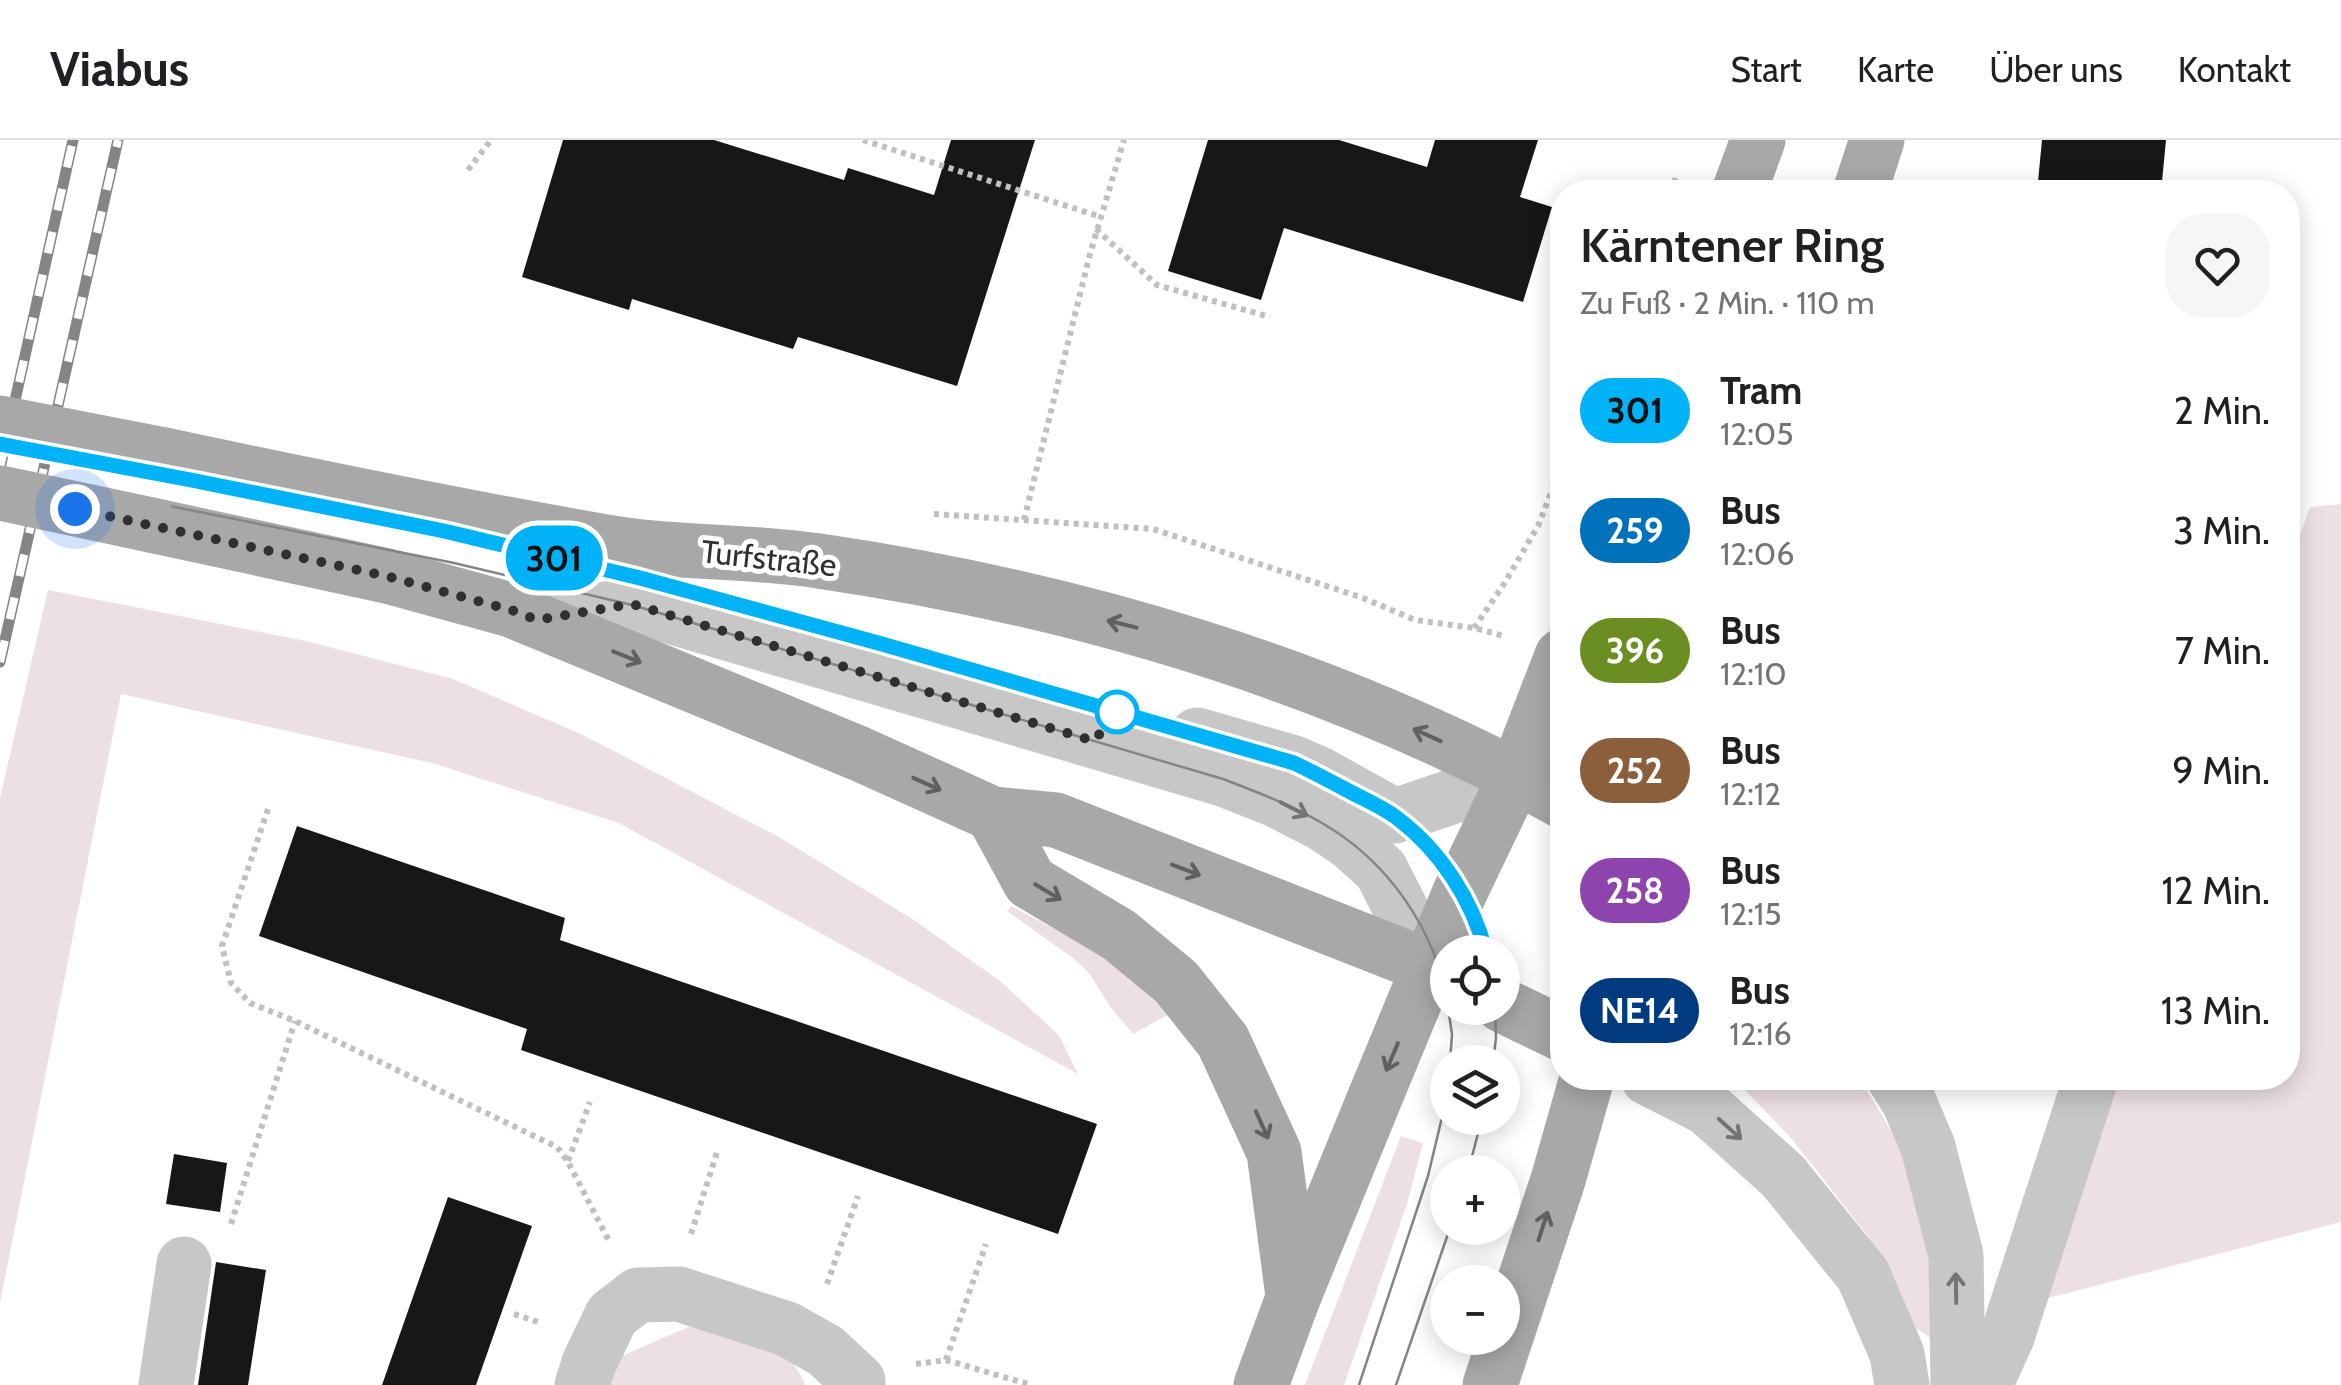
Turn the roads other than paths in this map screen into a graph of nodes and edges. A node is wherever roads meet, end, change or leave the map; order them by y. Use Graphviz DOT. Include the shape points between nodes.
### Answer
graph roads {
  1 [pos="1758,140"];
  2 [pos="1877,140"];
  3 [pos="1743,180"];
  4 [pos="1864,180"];
  5 [pos="0,423"];
  6 [pos="0,493"];
  7 [pos="605,542"];
  8 [pos="537,620"];
  9 [pos="1550,687"];
  10 [pos="1516,775"];
  11 [pos="1550,794"];
  12 [pos="993,814"];
  13 [pos="1448,935"];
  14 [pos="1430,957"];
  15 [pos="1430,969"];
  16 [pos="1430,990"];
  17 [pos="1520,1014"];
  18 [pos="1550,1028"];
  19 [pos="1584,1090"];
  20 [pos="1672,1090"];
  21 [pos="1902,1090"];
  22 [pos="2087,1090"];
  23 [pos="184,1264"];
  24 [pos="1293,1298"];
  25 [pos="166,1385"];
  26 [pos="582,1385"];
  27 [pos="858,1385"];
  28 [pos="1261,1385"];
  29 [pos="1490,1385"];
  30 [pos="1902,1385"];
  31 [pos="1958,1385"];
  32 [pos="1972,1385"];
  1 -- 3 [label="main road"];
  2 -- 4 [label="main road"];
  5 -- 7 [label="main road, Turfstraße, bridge"];
  6 -- 8 [label="main road, bridge" via="386,576"];
  10 -- 7 [label="main road, Turfstraße, one-way" via="1298,680 1103,619 989,590 816,560"];
  7 -- 10 [label="street" via="640,578 1294,763 1395,816"];
  8 -- 12 [label="main road, one-way"];
  8 -- 14 [label="street, one-way" via="632,604 1241,786 1323,824 1382,870"];
  9 -- 10 [label="main road"];
  10 -- 11 [label="main road, Turfstraße"];
  10 -- 13 [label="main road" via="1460,892"];
  12 -- 15 [label="main road, one-way" via="1056,820"];
  12 -- 24 [label="main road, one-way" via="1030,882 1120,935 1176,982 1223,1041 1274,1152"];
  16 -- 24 [label="main road, one-way"];
  17 -- 18 [label="main road"];
  29 -- 19 [label="main road, one-way"];
  20 -- 30 [label="street, one-way" via="1707,1108 1783,1176 1863,1275"];
  31 -- 21 [label="street, one-way" via="1956,1254 1928,1147"];
  22 -- 32 [label="street" via="2007,1337 1990,1372"];
  23 -- 25 [label="street"];
  24 -- 28 [label="main road"];
  26 -- 27 [label="street" via="612,1315 638,1295 679,1294 787,1330 826,1351"];
}
